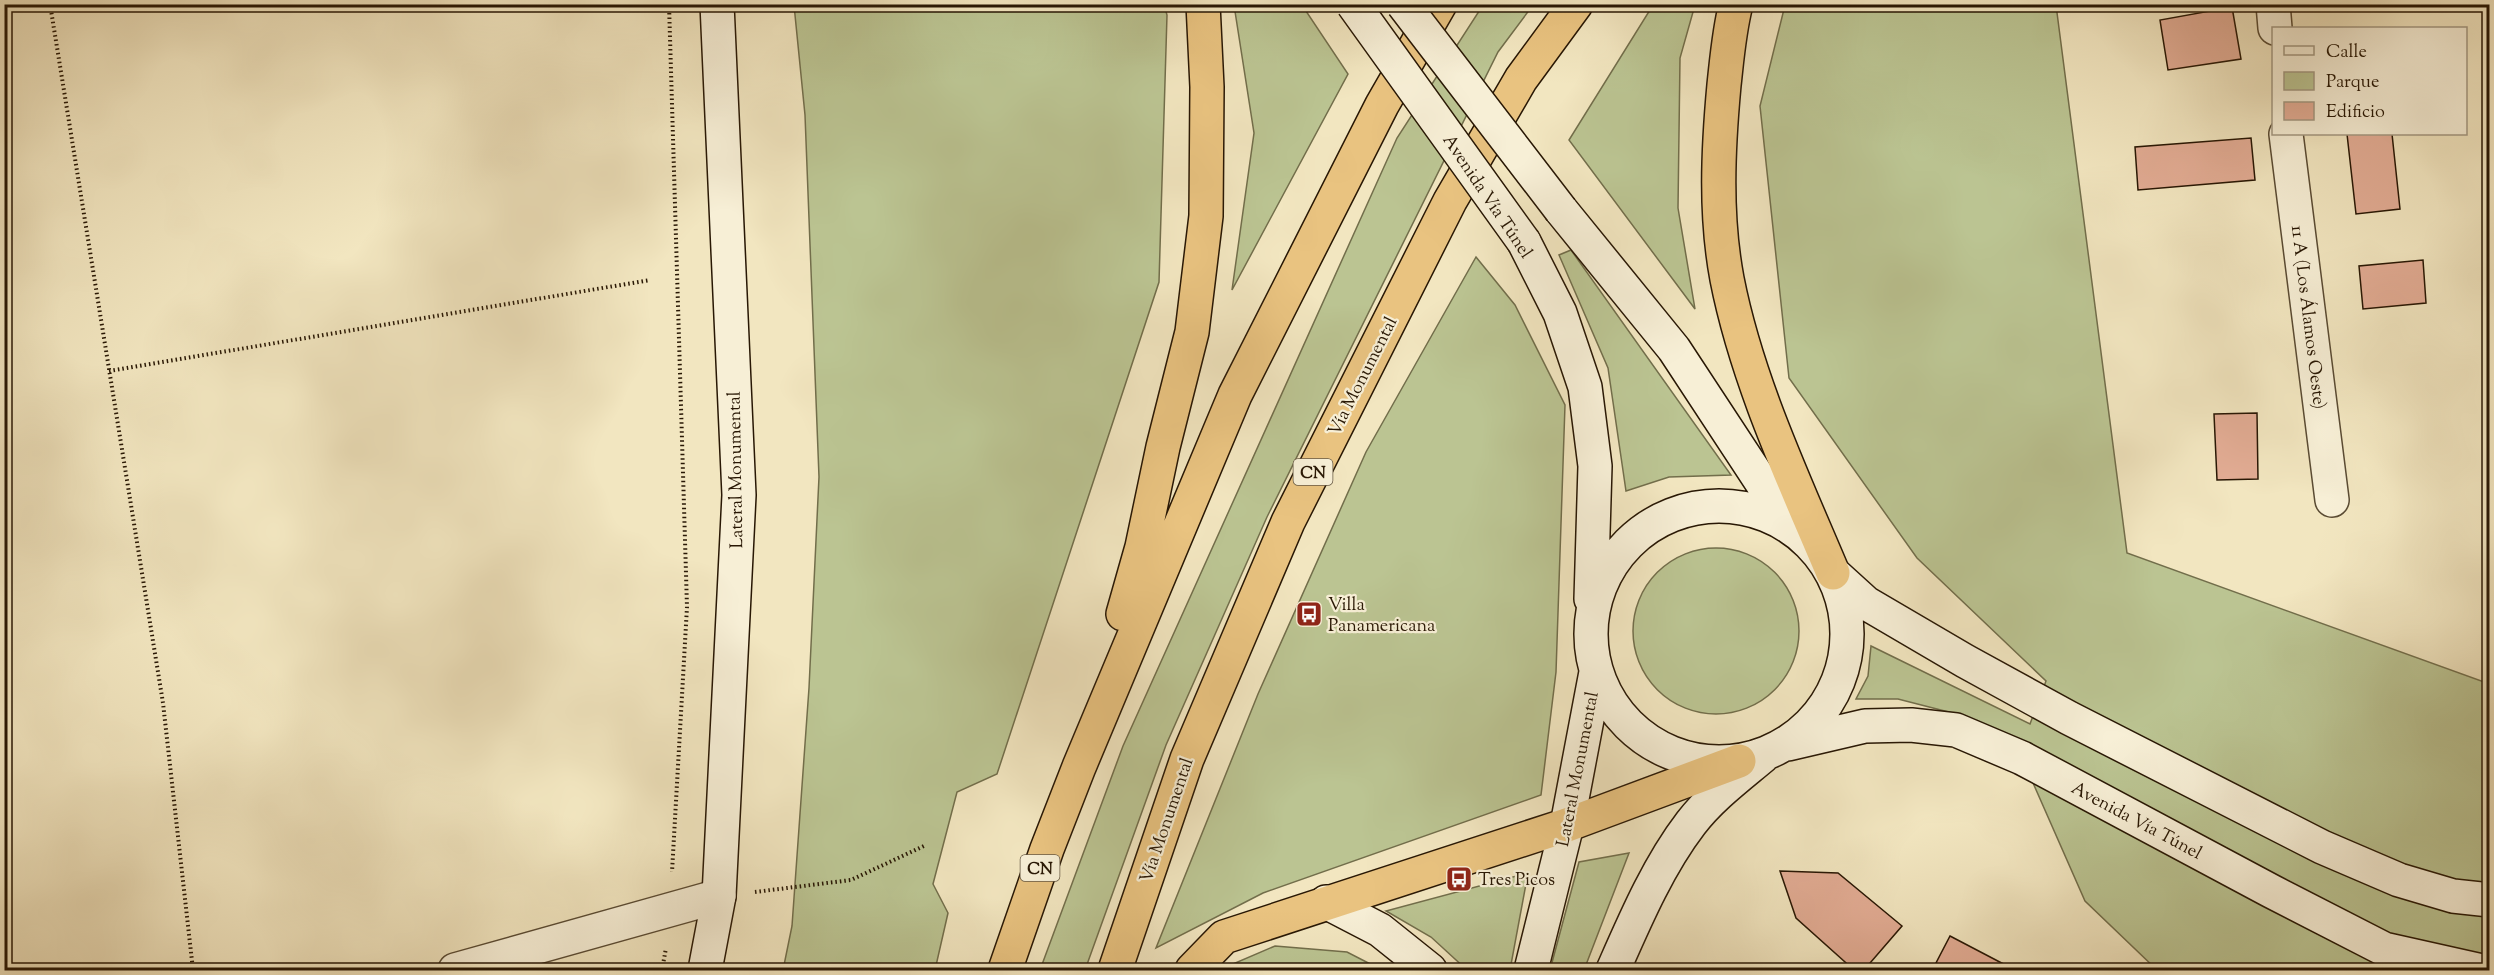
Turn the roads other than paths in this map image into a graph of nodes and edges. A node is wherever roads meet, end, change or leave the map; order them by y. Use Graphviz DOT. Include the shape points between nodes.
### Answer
graph roads {
  1 [pos="717,4"];
  2 [pos="1203,4"];
  3 [pos="1353,4"];
  4 [pos="1403,4"];
  5 [pos="1440,4"];
  6 [pos="1576,4"];
  7 [pos="1736,4"];
  8 [pos="2273,4"];
  9 [pos="2275,27"];
  10 [pos="2286,135"];
  11 [pos="2332,500"];
  12 [pos="1791,526"];
  13 [pos="1833,573"];
  14 [pos="1590,621"];
  15 [pos="1596,672"];
  16 [pos="1763,754"];
  17 [pos="1079,767"];
  18 [pos="1567,825"];
  19 [pos="719,896"];
  20 [pos="2490,900"];
  21 [pos="1326,902"];
  22 [pos="455,970"];
  23 [pos="705,970"];
  24 [pos="1005,970"];
  25 [pos="1115,970"];
  26 [pos="1192,970"];
  27 [pos="1430,970"];
  28 [pos="1531,970"];
  29 [pos="1613,970"];
  30 [pos="2478,970"];
  1 -- 19 [label="main road, Lateral Monumental" via="739,495"];
  2 -- 17 [label="highway" via="1206,216 1192,332 1142,547"];
  3 -- 14 [label="main road, Avenida Vía Túnel, bridge" via="1524,242 1560,313 1585,387 1595,466"];
  4 -- 12 [label="main road, bridge" via="1674,350"];
  5 -- 17 [label="highway, CN" via="1382,105 1235,395"];
  6 -- 25 [label="highway, Vía Monumental / CN" via="1521,80 1450,201 1288,522 1186,759"];
  7 -- 13 [label="highway" via="1721,118 1717,201 1727,279 1746,354 1772,428"];
  8 -- 9 [label="main road"];
  10 -- 11 [label="main road, 11 A (Los Álamos Oeste)"];
  12 -- 13 [label="main road" via="1815,547"];
  12 -- 14 [label="main road" via="1751,508 1707,504 1664,517 1628,542 1602,578"];
  13 -- 16 [label="main road" via="1842,594 1847,636 1839,678 1819,715"];
  13 -- 20 [label="main road" via="1866,603 1965,661 2322,847 2399,880 2453,896"];
  14 -- 15 [label="main road"];
  15 -- 16 [label="main road, Avenida Vía Túnel" via="1612,706 1636,733 1667,752 1702,762"];
  15 -- 18 [label="main road, Lateral Monumental"];
  16 -- 18 [label="highway"];
  16 -- 29 [label="main road" via="1692,822 1663,866"];
  16 -- 30 [label="main road, Avenida Vía Túnel" via="1864,726 1911,724 1956,730 2022,758 2384,949"];
  17 -- 24 [label="highway, CN"];
  18 -- 21 [label="highway"];
  18 -- 28 [label="main road, Lateral Monumental"];
  19 -- 22 [label="main road"];
  19 -- 23 [label="main road, Lateral Monumental"];
  21 -- 26 [label="highway" via="1224,937"];
  21 -- 27 [label="main road" via="1380,930"];
}
